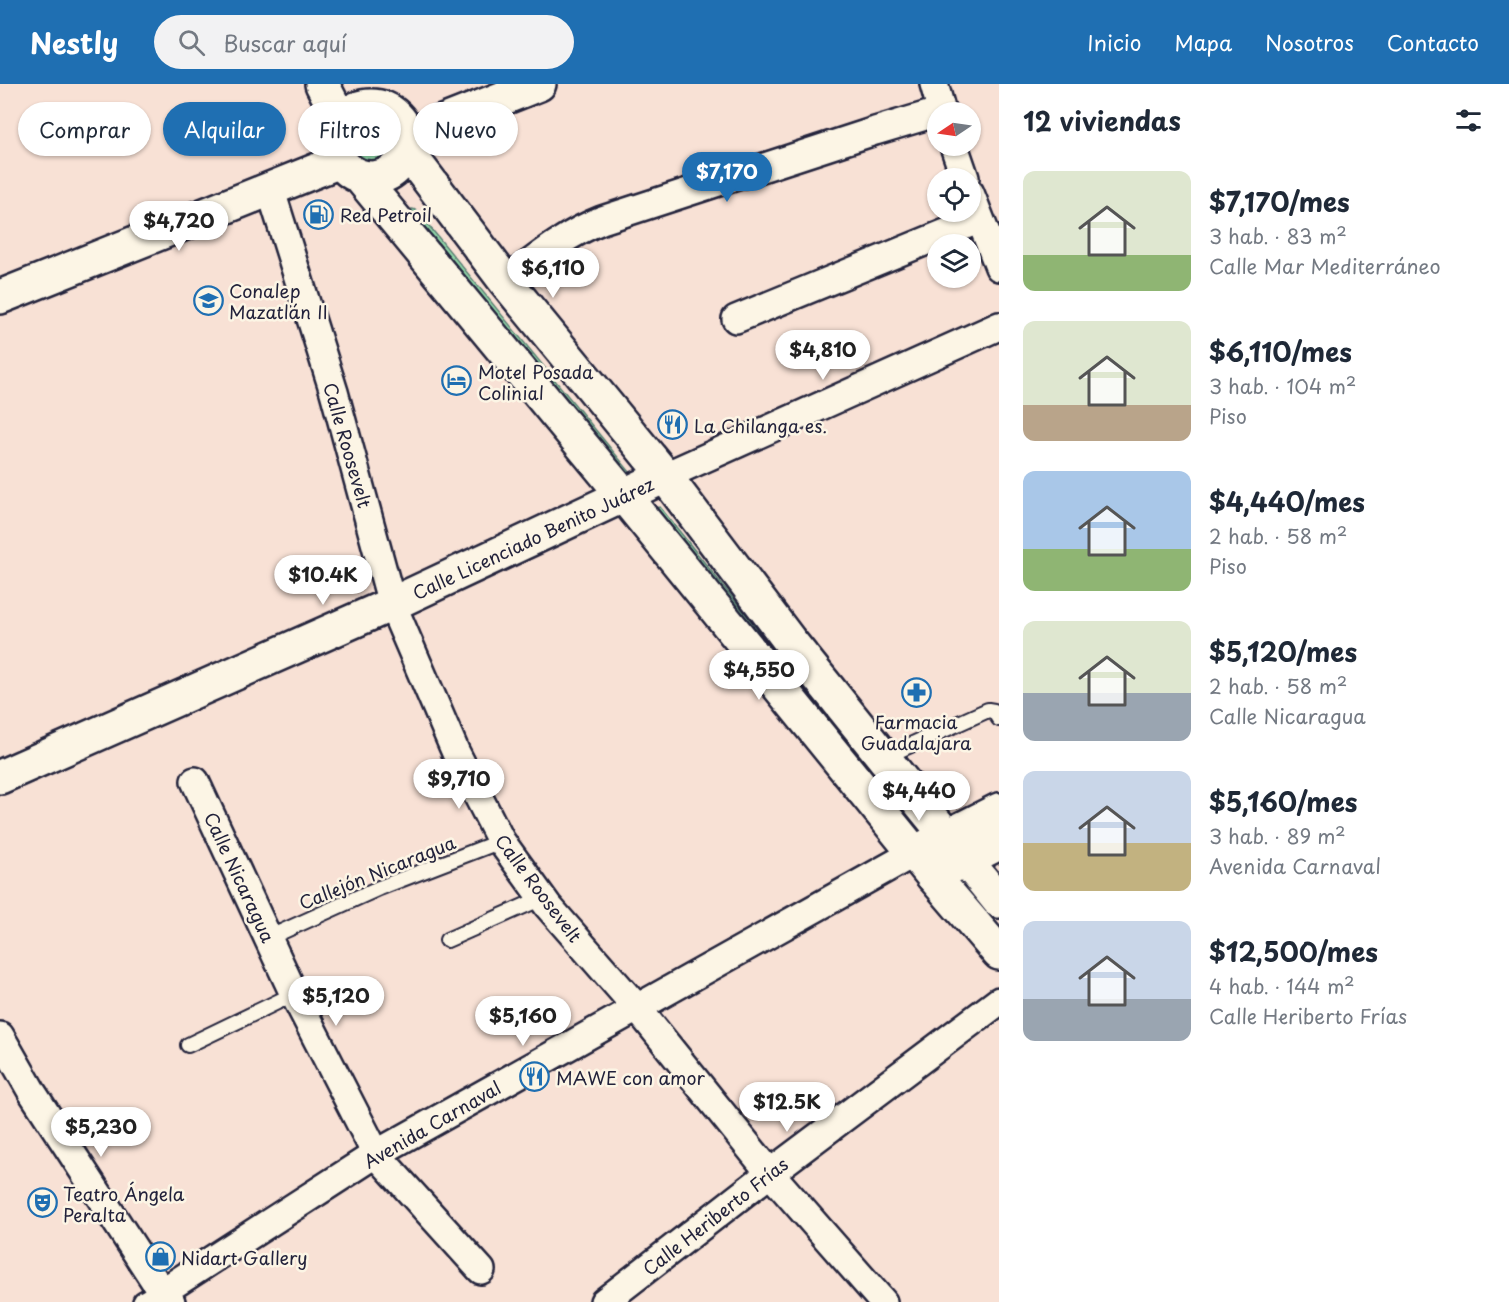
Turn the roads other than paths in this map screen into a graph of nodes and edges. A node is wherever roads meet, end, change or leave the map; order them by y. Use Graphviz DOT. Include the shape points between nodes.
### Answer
graph roads {
  1 [pos="322,84"];
  2 [pos="486,84"];
  3 [pos="539,84"];
  4 [pos="934,84"];
  5 [pos="331,102"];
  6 [pos="939,102"];
  7 [pos="401,115"];
  8 [pos="401,116"];
  9 [pos="927,116"];
  10 [pos="401,136"];
  11 [pos="339,156"];
  12 [pos="396,156"];
  13 [pos="350,169"];
  14 [pos="270,188"];
  15 [pos="973,222"];
  16 [pos="981,222"];
  17 [pos="999,267"];
  18 [pos="506,282"];
  19 [pos="0,297"];
  20 [pos="736,319"];
  21 [pos="999,326"];
  22 [pos="665,476"];
  23 [pos="624,496"];
  24 [pos="392,604"];
  25 [pos="999,719"];
  26 [pos="884,757"];
  27 [pos="0,777"];
  28 [pos="195,781"];
  29 [pos="999,810"];
  30 [pos="501,841"];
  31 [pos="999,843"];
  32 [pos="956,848"];
  33 [pos="924,864"];
  34 [pos="542,898"];
  35 [pos="999,901"];
  36 [pos="268,938"];
  37 [pos="447,940"];
  38 [pos="999,953"];
  39 [pos="294,994"];
  40 [pos="999,1001"];
  41 [pos="638,1009"];
  42 [pos="0,1036"];
  43 [pos="188,1045"];
  44 [pos="376,1154"];
  45 [pos="770,1173"];
  46 [pos="482,1270"];
  47 [pos="159,1299"];
  48 [pos="604,1302"];
  49 [pos="883,1302"];
  1 -- 5 [label="main road"];
  2 -- 7 [label="main road"];
  3 -- 8 [label="main road"];
  4 -- 6 [label="street"];
  9 -- 18 [label="street" via="579,229"];
  10 -- 18 [label="main road"];
  11 -- 13 [label="main road"];
  12 -- 13 [label="main road" via="398,166 384,176 373,179"];
  13 -- 14 [label="main road"];
  13 -- 23 [label="main road"];
  14 -- 19 [label="main road"];
  14 -- 24 [label="street, Calle Roosevelt" via="334,392"];
  15 -- 20 [label="street"];
  16 -- 17 [label="street"];
  18 -- 22 [label="main road"];
  21 -- 22 [label="street, Calle Licenciado Benito Juárez"];
  22 -- 23 [label="main road, Calle Licenciado Benito Juárez"];
  22 -- 26 [label="main road" via="789,640"];
  23 -- 24 [label="main road, Calle Licenciado Benito Juárez"];
  23 -- 33 [label="main road"];
  24 -- 27 [label="main road, Calle Licenciado Benito Juárez"];
  24 -- 30 [label="street, Calle Roosevelt" via="456,753"];
  25 -- 26 [label="lane" via="994,711 988,710"];
  26 -- 32 [label="main road"];
  28 -- 36 [label="street, Calle Nicaragua"];
  29 -- 32 [label="main road"];
  30 -- 34 [label="street, Calle Roosevelt"];
  30 -- 36 [label="lane, Callejón Nicaragua" via="379,888"];
  31 -- 32 [label="main road"];
  32 -- 33 [label="main road"];
  32 -- 35 [label="main road"];
  33 -- 38 [label="main road"];
  33 -- 41 [label="street, Avenida Carnaval"];
  34 -- 37 [label="lane"];
  34 -- 41 [label="street, Calle Roosevelt"];
  36 -- 39 [label="street, Calle Nicaragua"];
  39 -- 43 [label="lane"];
  39 -- 44 [label="street, Calle Nicaragua"];
  40 -- 45 [label="street, Calle Heriberto Frías"];
  41 -- 44 [label="street, Avenida Carnaval"];
  41 -- 45 [label="street, Calle Roosevelt"];
  42 -- 47 [label="street"];
  44 -- 46 [label="street, Calle Nicaragua"];
  44 -- 47 [label="street, Avenida Carnaval"];
  45 -- 48 [label="street, Calle Heriberto Frías"];
  45 -- 49 [label="street, Calle Roosevelt"];
}
